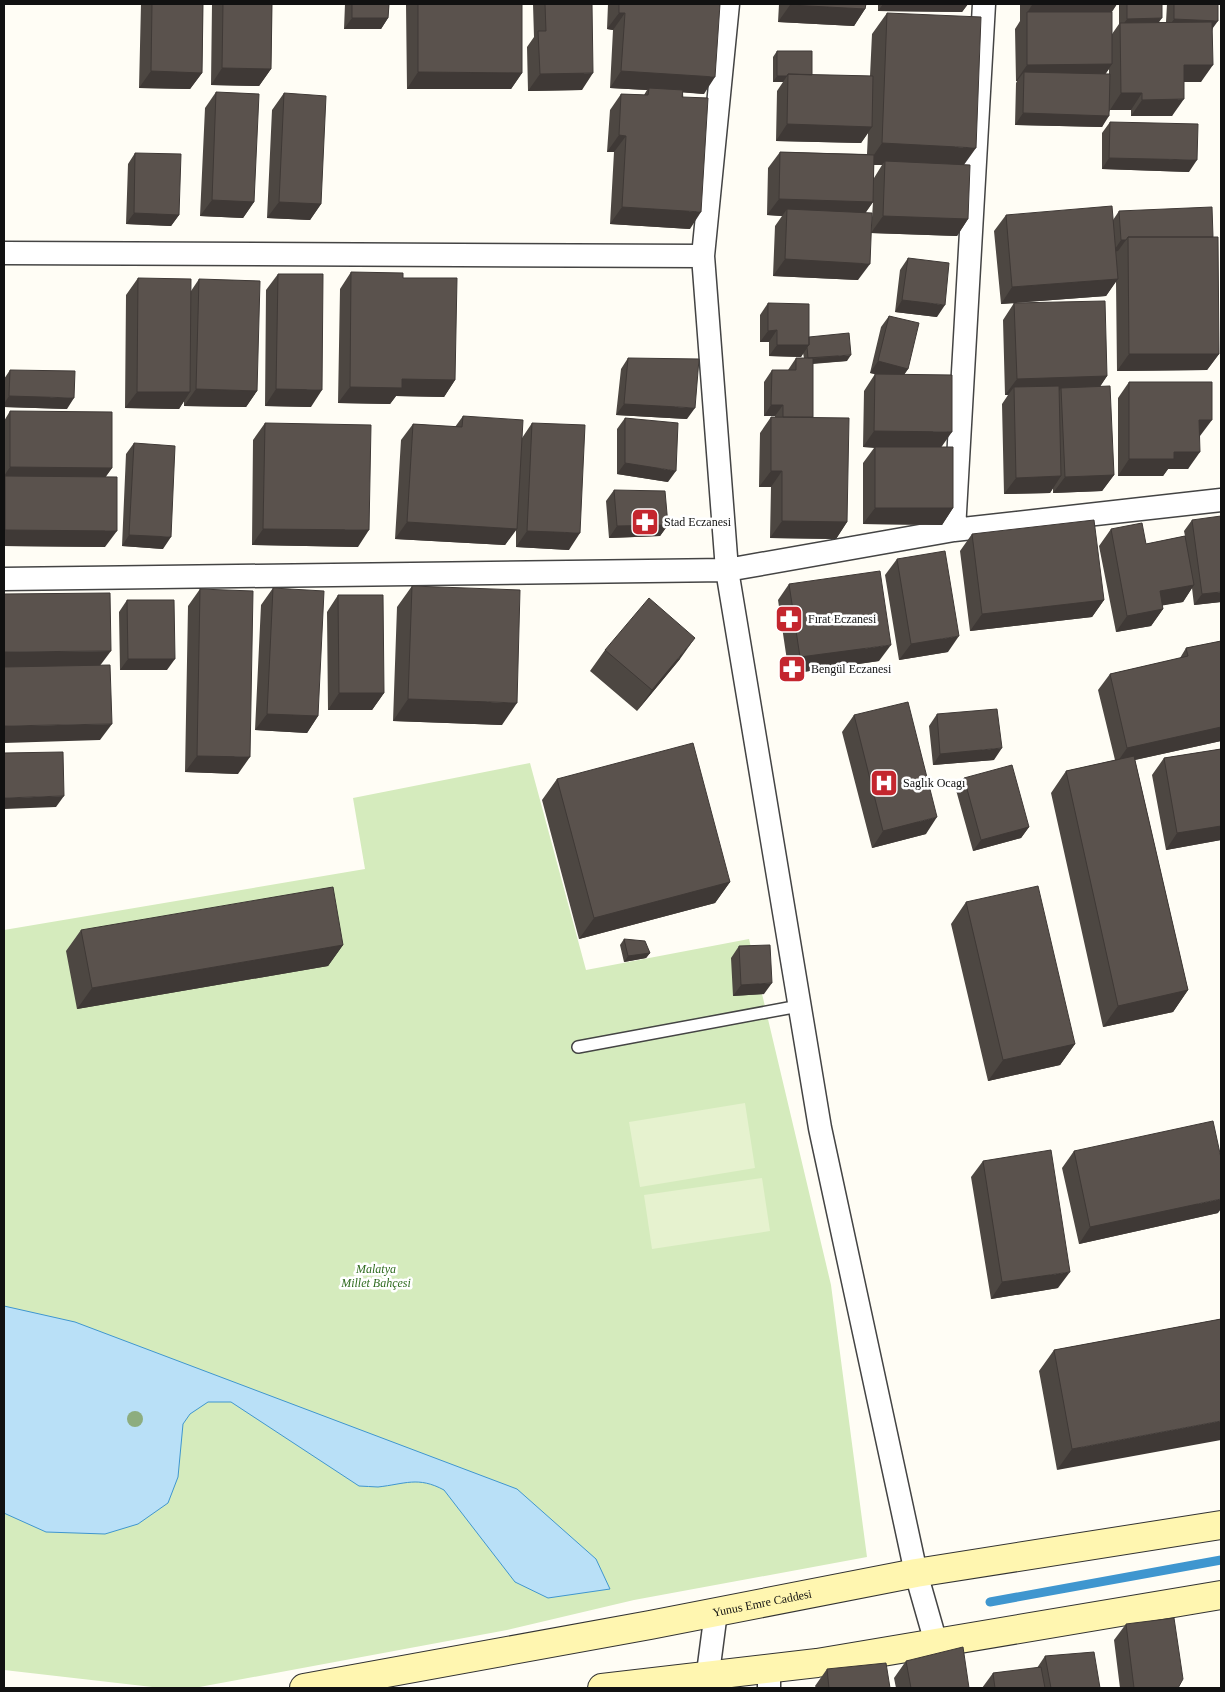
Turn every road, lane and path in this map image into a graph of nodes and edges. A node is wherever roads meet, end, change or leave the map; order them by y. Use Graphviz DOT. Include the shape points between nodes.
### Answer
graph roads {
  1 [pos="728,4"];
  2 [pos="984,4"];
  3 [pos="4,253"];
  4 [pos="703,256"];
  5 [pos="1221,500"];
  6 [pos="954,530"];
  7 [pos="728,570"];
  8 [pos="4,579"];
  9 [pos="799,1006"];
  10 [pos="578,1047"];
  11 [pos="1221,1525"];
  12 [pos="916,1573"];
  13 [pos="1221,1595"];
  14 [pos="716,1612"];
  15 [pos="950,1647"];
  16 [pos="769,1678"];
  17 [pos="707,1682"];
  18 [pos="304,1688"];
  19 [pos="602,1688"];
  1 -- 4 [label="street"];
  2 -- 6 [label="street"];
  3 -- 4 [label="street"];
  4 -- 7 [label="street"];
  5 -- 6 [label="street"];
  6 -- 7 [label="street"];
  7 -- 8 [label="street"];
  7 -- 9 [label="street"];
  9 -- 10 [label="lane"];
  9 -- 12 [label="street" via="820,1128"];
  11 -- 12 [label="main road, Yunus Emre Caddesi"];
  12 -- 14 [label="main road, Yunus Emre Caddesi"];
  12 -- 15 [label="street"];
  13 -- 15 [label="main road"];
  14 -- 17 [label="street"];
  14 -- 18 [label="main road, Yunus Emre Caddesi"];
  15 -- 16 [label="main road" via="816,1663"];
  16 -- 17 [label="main road"];
  17 -- 19 [label="main road"];
}
